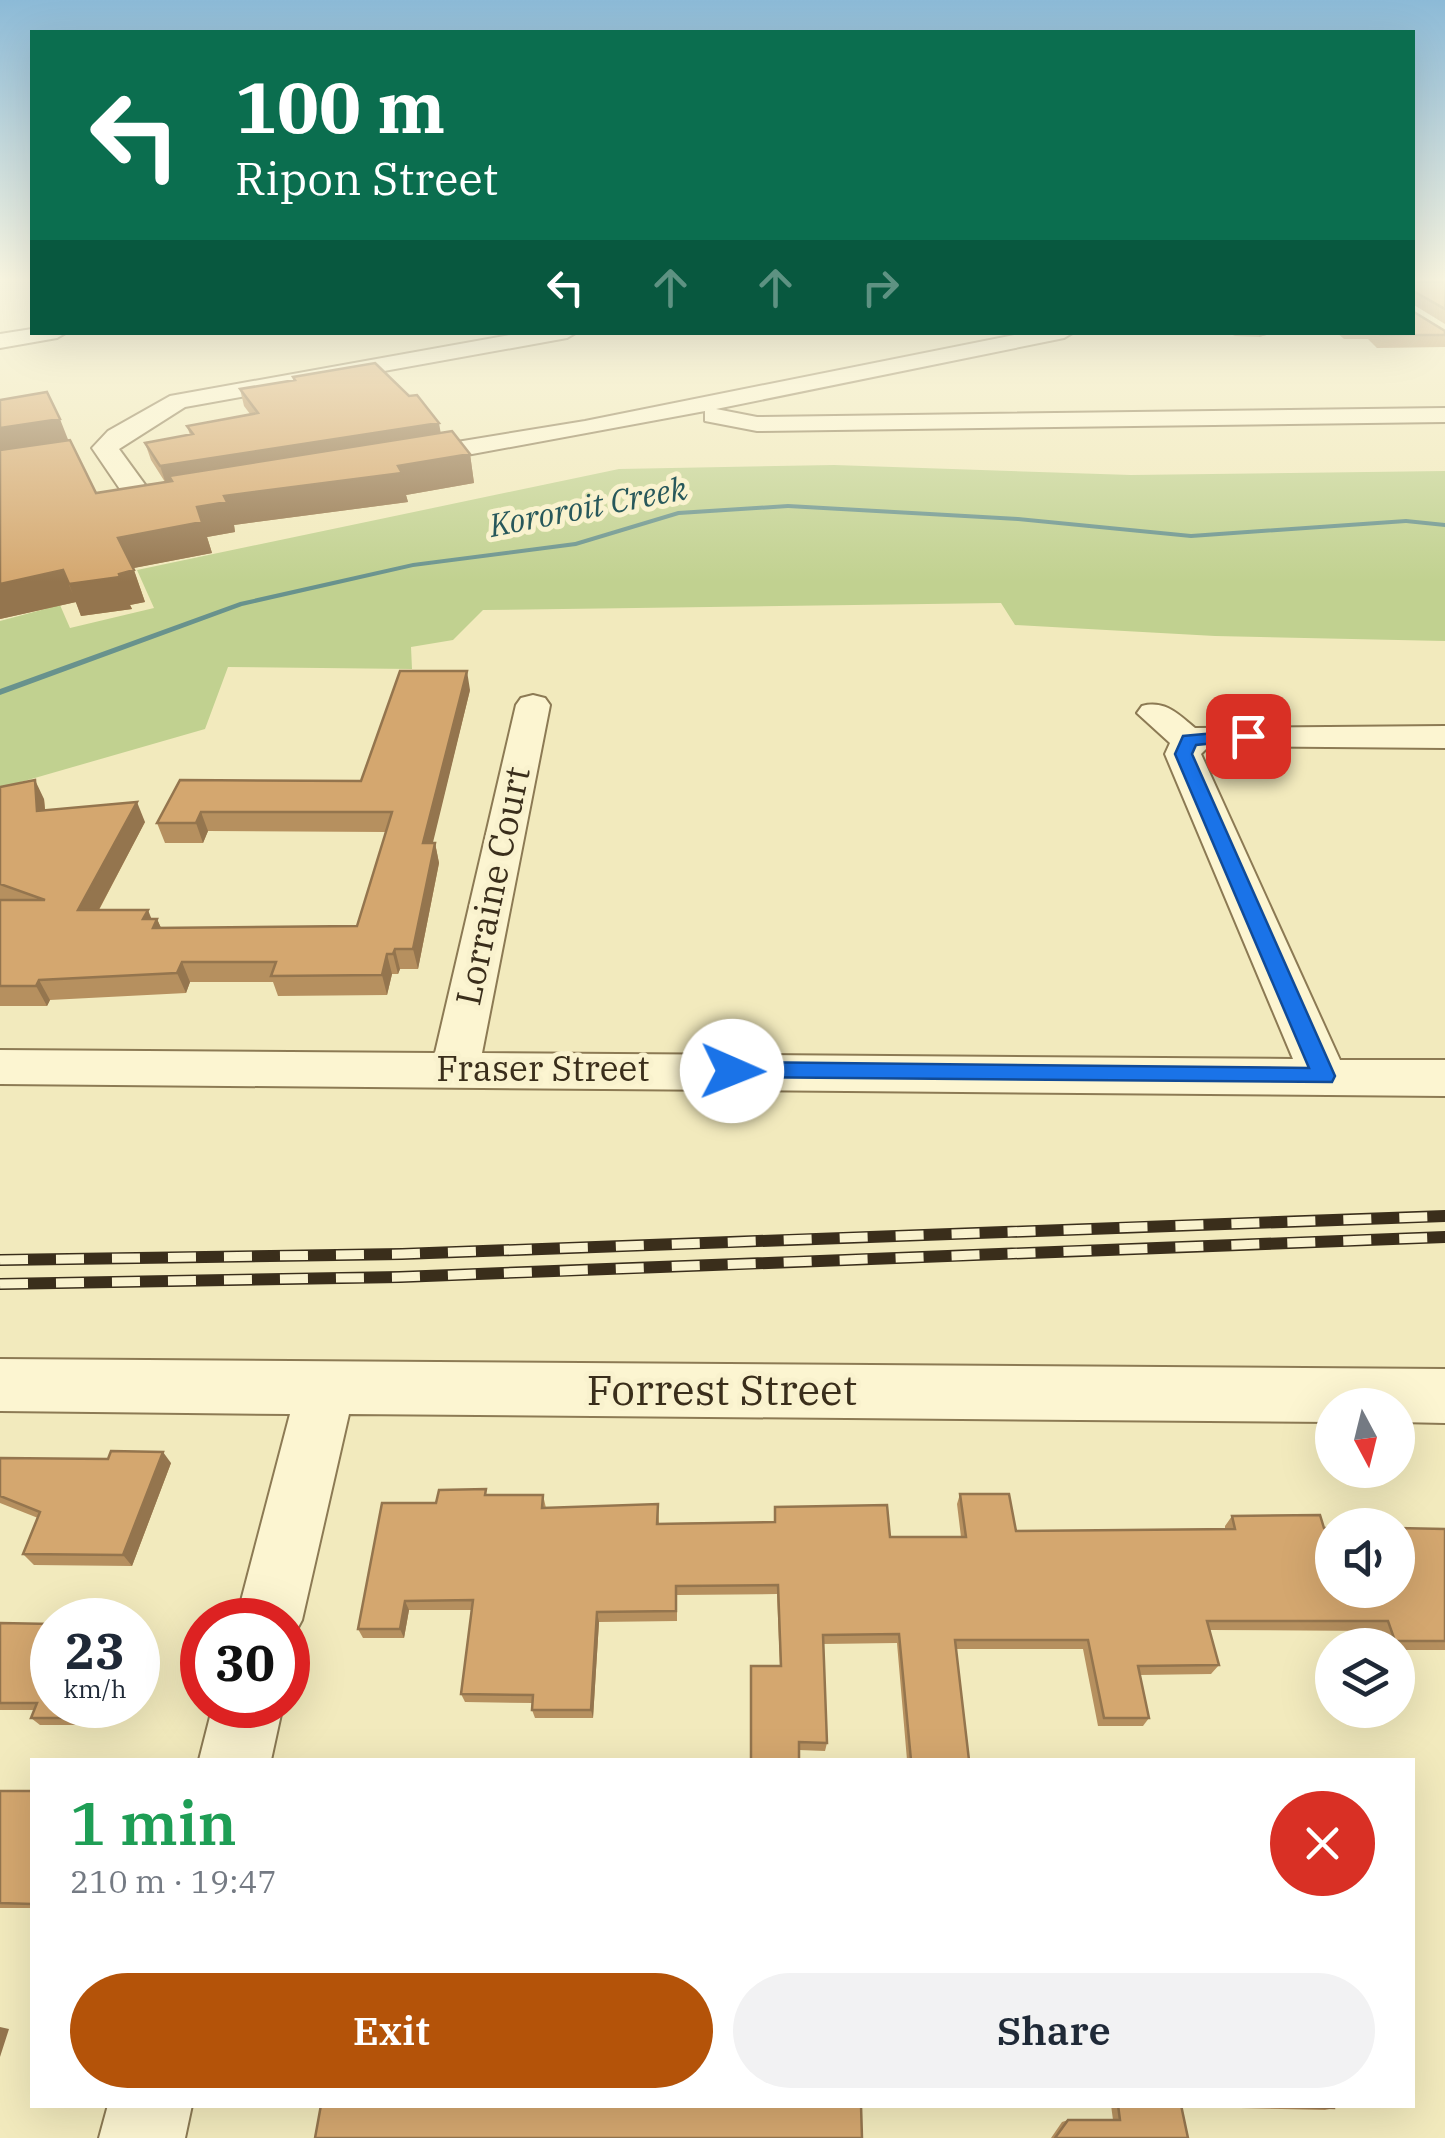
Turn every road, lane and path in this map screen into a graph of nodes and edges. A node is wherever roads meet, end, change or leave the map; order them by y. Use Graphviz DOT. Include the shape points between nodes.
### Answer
graph roads {
  1 [pos="282,382"];
  2 [pos="816,382"];
  3 [pos="700,405"];
  4 [pos="1445,415"];
  5 [pos="107,450"];
  6 [pos="74,456"];
  7 [pos="377,462"];
  8 [pos="224,487"];
  9 [pos="533,705"];
  10 [pos="1154,713"];
  11 [pos="1445,737"];
  12 [pos="1189,740"];
  13 [pos="0,1067"];
  14 [pos="455,1068"];
  15 [pos="1324,1076"];
  16 [pos="1445,1078"];
  17 [pos="0,1385"];
  18 [pos="326,1388"];
  19 [pos="1445,1396"];
  20 [pos="275,1598"];
  21 [pos="243,1728"];
  22 [pos="235,1758"];
  23 [pos="149,2108"];
  24 [pos="142,2138"];
  1 -- 5 [label="street" via="178,400 117,436"];
  2 -- 3 [label="street"];
  3 -- 4 [label="street" via="734,422"];
  3 -- 7 [label="street"];
  5 -- 6 [label="street"];
  5 -- 8 [label="street" via="138,495"];
  9 -- 14 [label="street, Lorraine Court"];
  10 -- 12 [label="street"];
  11 -- 12 [label="street"];
  12 -- 15 [label="street" via="1184,754"];
  13 -- 14 [label="street, Fraser Street"];
  14 -- 15 [label="street, Fraser Street"];
  15 -- 16 [label="street, Fraser Street"];
  17 -- 18 [label="street, Forrest Street"];
  18 -- 19 [label="street, Forrest Street"];
  18 -- 20 [label="street"];
  21 -- 22 [label="street"];
  23 -- 24 [label="street"];
}
